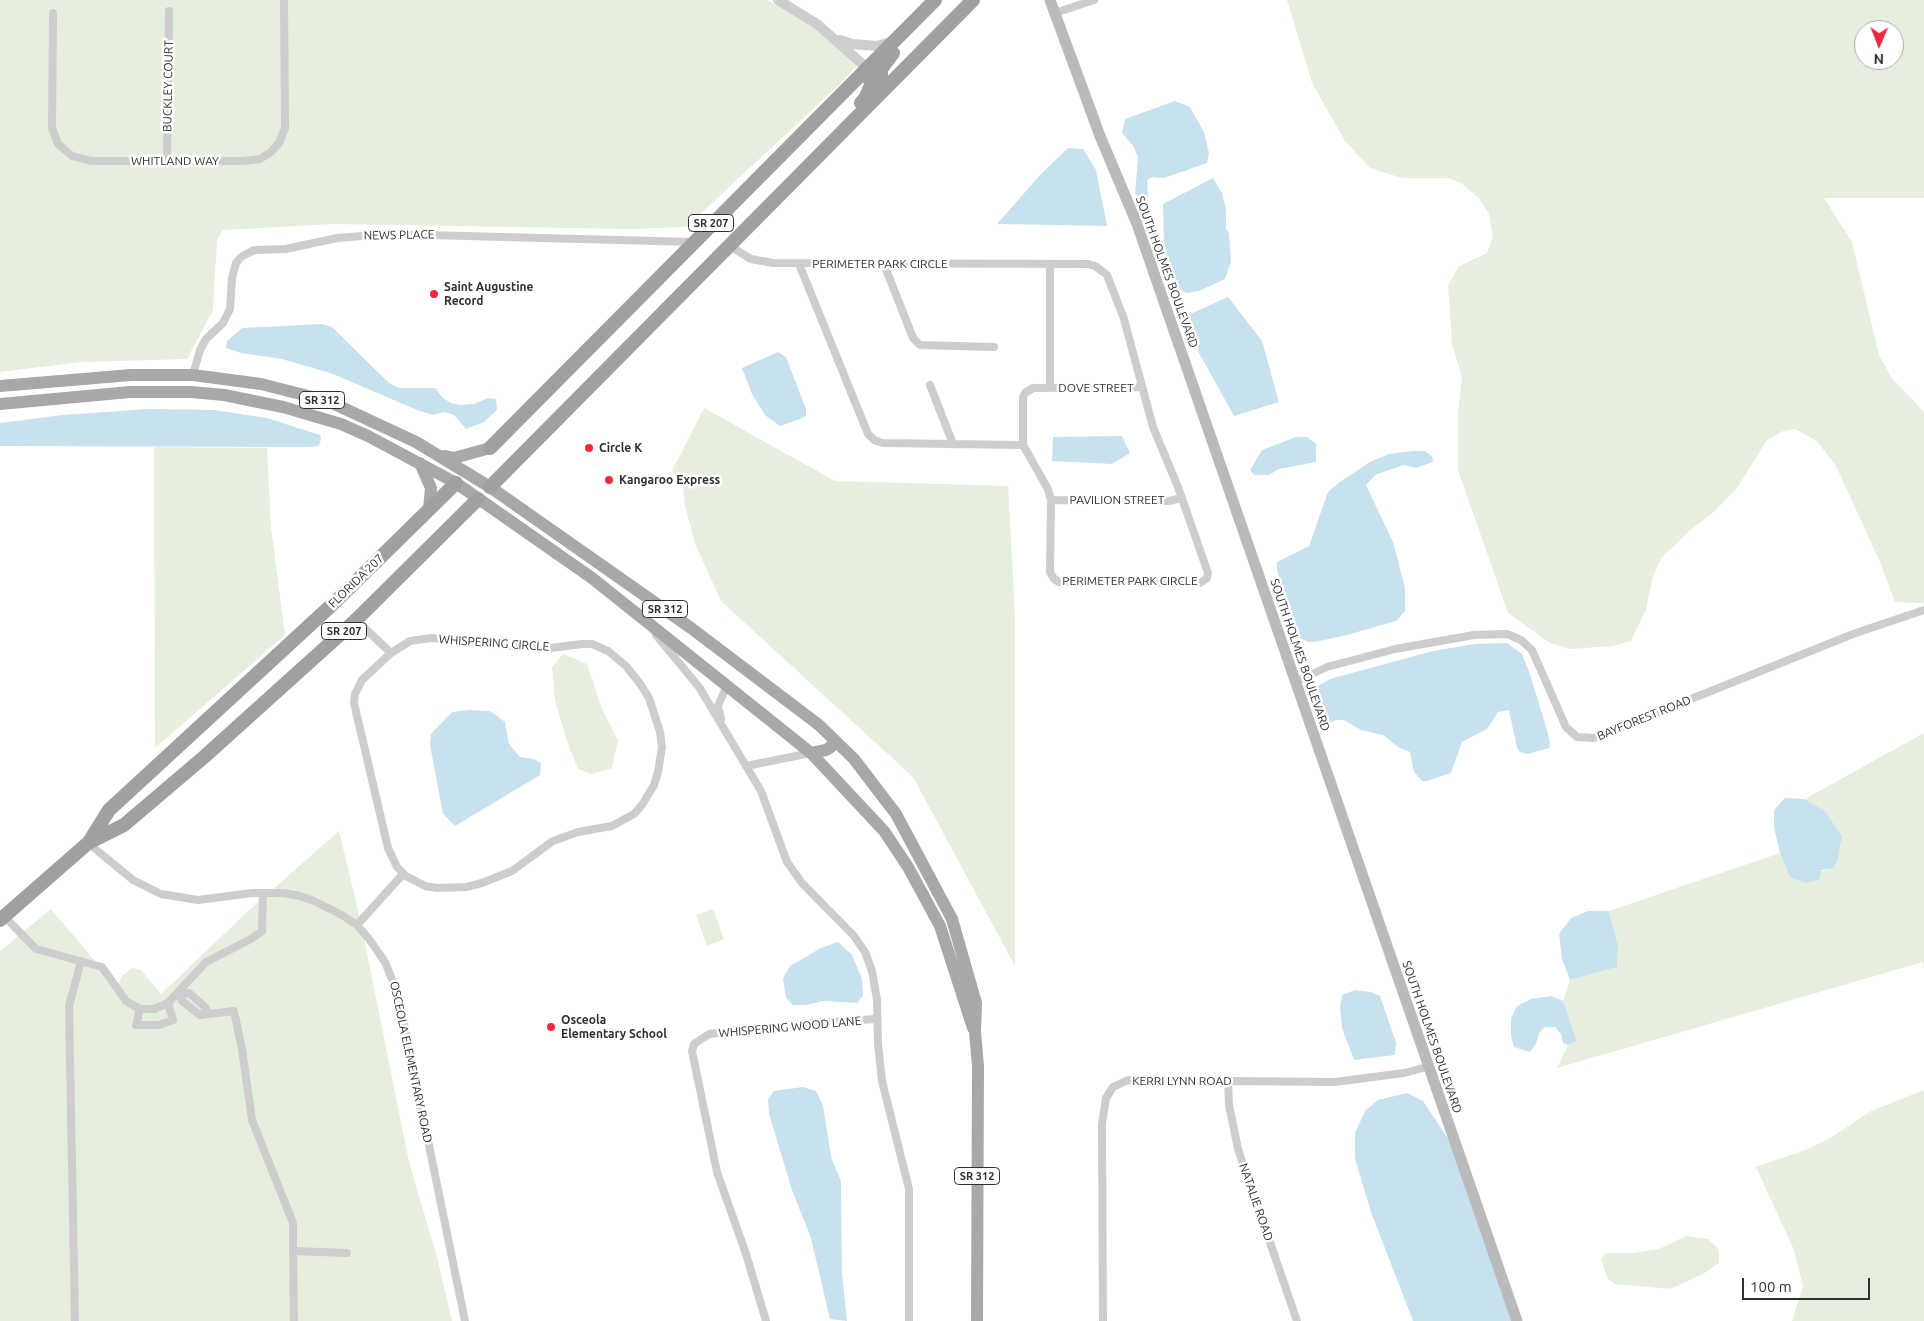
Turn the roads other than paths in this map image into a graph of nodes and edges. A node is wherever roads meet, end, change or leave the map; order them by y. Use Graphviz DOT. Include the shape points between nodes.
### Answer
graph roads {
  1 [pos="284,0"];
  2 [pos="778,0"];
  3 [pos="935,0"];
  4 [pos="973,0"];
  5 [pos="1050,0"];
  6 [pos="1094,0"];
  7 [pos="169,11"];
  8 [pos="1055,12"];
  9 [pos="53,13"];
  10 [pos="836,39"];
  11 [pos="895,40"];
  12 [pos="867,68"];
  13 [pos="886,86"];
  14 [pos="848,124"];
  15 [pos="167,161"];
  16 [pos="693,242"];
  17 [pos="728,244"];
  18 [pos="799,264"];
  19 [pos="884,264"];
  20 [pos="1050,264"];
  21 [pos="994,347"];
  22 [pos="193,375"];
  23 [pos="930,385"];
  24 [pos="0,386"];
  25 [pos="1142,387"];
  26 [pos="1050,388"];
  27 [pos="120,393"];
  28 [pos="0,404"];
  29 [pos="953,444"];
  30 [pos="1023,445"];
  31 [pos="490,448"];
  32 [pos="440,456"];
  33 [pos="420,463"];
  34 [pos="466,472"];
  35 [pos="456,483"];
  36 [pos="490,487"];
  37 [pos="1182,498"];
  38 [pos="478,499"];
  39 [pos="1051,500"];
  40 [pos="429,509"];
  41 [pos="1924,610"];
  42 [pos="637,614"];
  43 [pos="356,620"];
  44 [pos="391,652"];
  45 [pos="1294,682"];
  46 [pos="731,687"];
  47 [pos="722,726"];
  48 [pos="834,740"];
  49 [pos="811,753"];
  50 [pos="746,766"];
  51 [pos="88,843"];
  52 [pos="403,874"];
  53 [pos="263,893"];
  54 [pos="2,918"];
  55 [pos="357,925"];
  56 [pos="82,961"];
  57 [pos="180,993"];
  58 [pos="168,1002"];
  59 [pos="140,1009"];
  60 [pos="877,1019"];
  61 [pos="975,1032"];
  62 [pos="1428,1066"];
  63 [pos="1228,1080"];
  64 [pos="293,1251"];
  65 [pos="347,1253"];
  66 [pos="75,1321"];
  67 [pos="294,1321"];
  68 [pos="465,1321"];
  69 [pos="766,1321"];
  70 [pos="909,1321"];
  71 [pos="977,1321"];
  72 [pos="1103,1321"];
  73 [pos="1297,1321"];
  74 [pos="1516,1321"];
  1 -- 15 [label="street, WHITLAND WAY" via="285,128 279,143 260,159"];
  2 -- 10 [label="street" via="798,10"];
  3 -- 11 [label="highway, SR 207"];
  4 -- 13 [label="highway, SR 207"];
  5 -- 8 [label="main road, SOUTH HOLMES BOULEVARD"];
  6 -- 8 [label="street"];
  7 -- 15 [label="street, BUCKLEY COURT"];
  8 -- 45 [label="main road, SOUTH HOLMES BOULEVARD" via="1100,136 1137,224"];
  9 -- 15 [label="street, WHITLAND WAY" via="52,128 58,144 72,156 91,161"];
  10 -- 11 [label="street" via="877,46"];
  10 -- 12 [label="street"];
  11 -- 12 [label="highway, SR 207"];
  11 -- 13 [label="highway" via="894,52 881,69 881,78"];
  12 -- 14 [label="highway" via="871,77 868,94 852,111"];
  12 -- 16 [label="highway, SR 207"];
  13 -- 14 [label="highway, SR 207"];
  14 -- 17 [label="highway, SR 207"];
  16 -- 22 [label="street, NEWS PLACE" via="389,234 337,238 286,249 254,250 236,263 230,309 223,322 206,339"];
  16 -- 31 [label="highway, SR 207"];
  17 -- 18 [label="street, PERIMETER PARK CIRCLE" via="738,253 758,262"];
  17 -- 36 [label="highway, SR 207"];
  18 -- 19 [label="street, PERIMETER PARK CIRCLE"];
  18 -- 29 [label="street, PERIMETER PARK CIRCLE" via="868,434 883,443"];
  19 -- 20 [label="street, PERIMETER PARK CIRCLE"];
  19 -- 21 [label="street" via="913,338 920,345"];
  20 -- 25 [label="street, PERIMETER PARK CIRCLE" via="1088,264 1107,274 1124,319"];
  20 -- 26 [label="street"];
  22 -- 24 [label="main road, SR 312" via="130,375"];
  22 -- 27 [label="main road" via="187,384 126,386"];
  22 -- 32 [label="main road, SR 312" via="260,384 328,401 391,429"];
  23 -- 29 [label="street"];
  25 -- 26 [label="street, DOVE STREET"];
  25 -- 37 [label="street, PERIMETER PARK CIRCLE" via="1153,427"];
  26 -- 30 [label="street, DOVE STREET" via="1033,388 1023,397"];
  27 -- 28 [label="main road, SR 312"];
  27 -- 33 [label="main road, SR 312" via="191,392 283,407 341,424"];
  29 -- 30 [label="street, PERIMETER PARK CIRCLE"];
  30 -- 39 [label="street, PERIMETER PARK CIRCLE"];
  31 -- 32 [label="main road" via="454,458"];
  31 -- 34 [label="main road, SR 207"];
  32 -- 34 [label="main road, SR 312"];
  33 -- 35 [label="main road, SR 312"];
  33 -- 40 [label="main road" via="431,488"];
  34 -- 35 [label="main road, SR 207"];
  34 -- 36 [label="main road, SR 312"];
  35 -- 38 [label="main road, SR 312"];
  35 -- 40 [label="highway, FLORIDA 207 / SR 207"];
  36 -- 38 [label="main road, SR 207"];
  36 -- 48 [label="main road, SR 312" via="691,628 819,725"];
  37 -- 39 [label="street, PAVILION STREET" via="1169,501"];
  37 -- 39 [label="street, PERIMETER PARK CIRCLE" via="1208,573 1200,583 1059,582 1050,572"];
  38 -- 42 [label="main road, SR 312" via="592,578"];
  38 -- 43 [label="highway, SR 207"];
  40 -- 51 [label="highway, FLORIDA 207 / SR 207" via="336,601 109,810"];
  41 -- 45 [label="street, BAYFOREST ROAD" via="1853,634 1594,738 1576,737 1566,727 1532,650 1507,634 1395,649 1327,667"];
  42 -- 46 [label="main road, SR 312"];
  42 -- 47 [label="street, WHISPERING WOOD LANE" via="699,687"];
  43 -- 44 [label="street"];
  43 -- 51 [label="highway, SR 207" via="273,697 131,819"];
  44 -- 52 [label="street, WHISPERING CIRCLE" via="357,686 354,703 391,859"];
  44 -- 52 [label="street, WHISPERING CIRCLE" via="410,642 430,638 543,649 582,644 599,647 626,666 641,685 657,720 662,747 658,772 649,796 634,814 612,826 565,836 542,848 512,871 466,887 437,888 415,882"];
  45 -- 62 [label="main road, SOUTH HOLMES BOULEVARD"];
  46 -- 47 [label="street" via="724,692 718,706"];
  46 -- 49 [label="main road, SR 312"];
  47 -- 50 [label="street, WHISPERING WOOD LANE"];
  48 -- 49 [label="main road" via="826,750"];
  48 -- 61 [label="main road, SR 312" via="854,759 896,814 952,920 976,1003"];
  49 -- 50 [label="street"];
  49 -- 61 [label="main road, SR 312" via="884,831 908,866 940,926"];
  50 -- 60 [label="street, WHISPERING WOOD LANE" via="761,791 787,862 802,883 854,936 864,952 872,971"];
  51 -- 53 [label="street, OSCEOLA ELEMENTARY ROAD" via="133,880 173,897 204,900"];
  51 -- 54 [label="highway, SR 207"];
  52 -- 55 [label="street"];
  53 -- 55 [label="street, OSCEOLA ELEMENTARY ROAD" via="284,893 314,901"];
  53 -- 57 [label="street" via="262,930 206,962"];
  54 -- 56 [label="street" via="36,949"];
  55 -- 68 [label="street, OSCEOLA ELEMENTARY ROAD" via="385,962 398,994"];
  56 -- 59 [label="street" via="102,967 126,1001"];
  56 -- 66 [label="street" via="70,1006"];
  57 -- 58 [label="street"];
  57 -- 64 [label="street" via="189,993 208,1013 234,1011 252,1120 293,1223"];
  58 -- 59 [label="street" via="154,1009"];
  58 -- 59 [label="street" via="173,1020 159,1025 136,1025"];
  60 -- 69 [label="street, WHISPERING WOOD LANE" via="709,1034 694,1044 692,1051 717,1172"];
  60 -- 70 [label="street, WHISPERING WOOD LANE" via="882,1081 909,1189"];
  61 -- 71 [label="main road, SR 312" via="978,1095"];
  62 -- 63 [label="street, KERRI LYNN ROAD" via="1404,1074 1335,1082"];
  62 -- 74 [label="main road, SOUTH HOLMES BOULEVARD"];
  63 -- 72 [label="street, KERRI LYNN ROAD" via="1128,1080 1118,1083 1108,1092 1102,1124"];
  63 -- 73 [label="street, NATALIE ROAD" via="1229,1105 1238,1149"];
  64 -- 65 [label="street"];
  64 -- 67 [label="street"];
}
